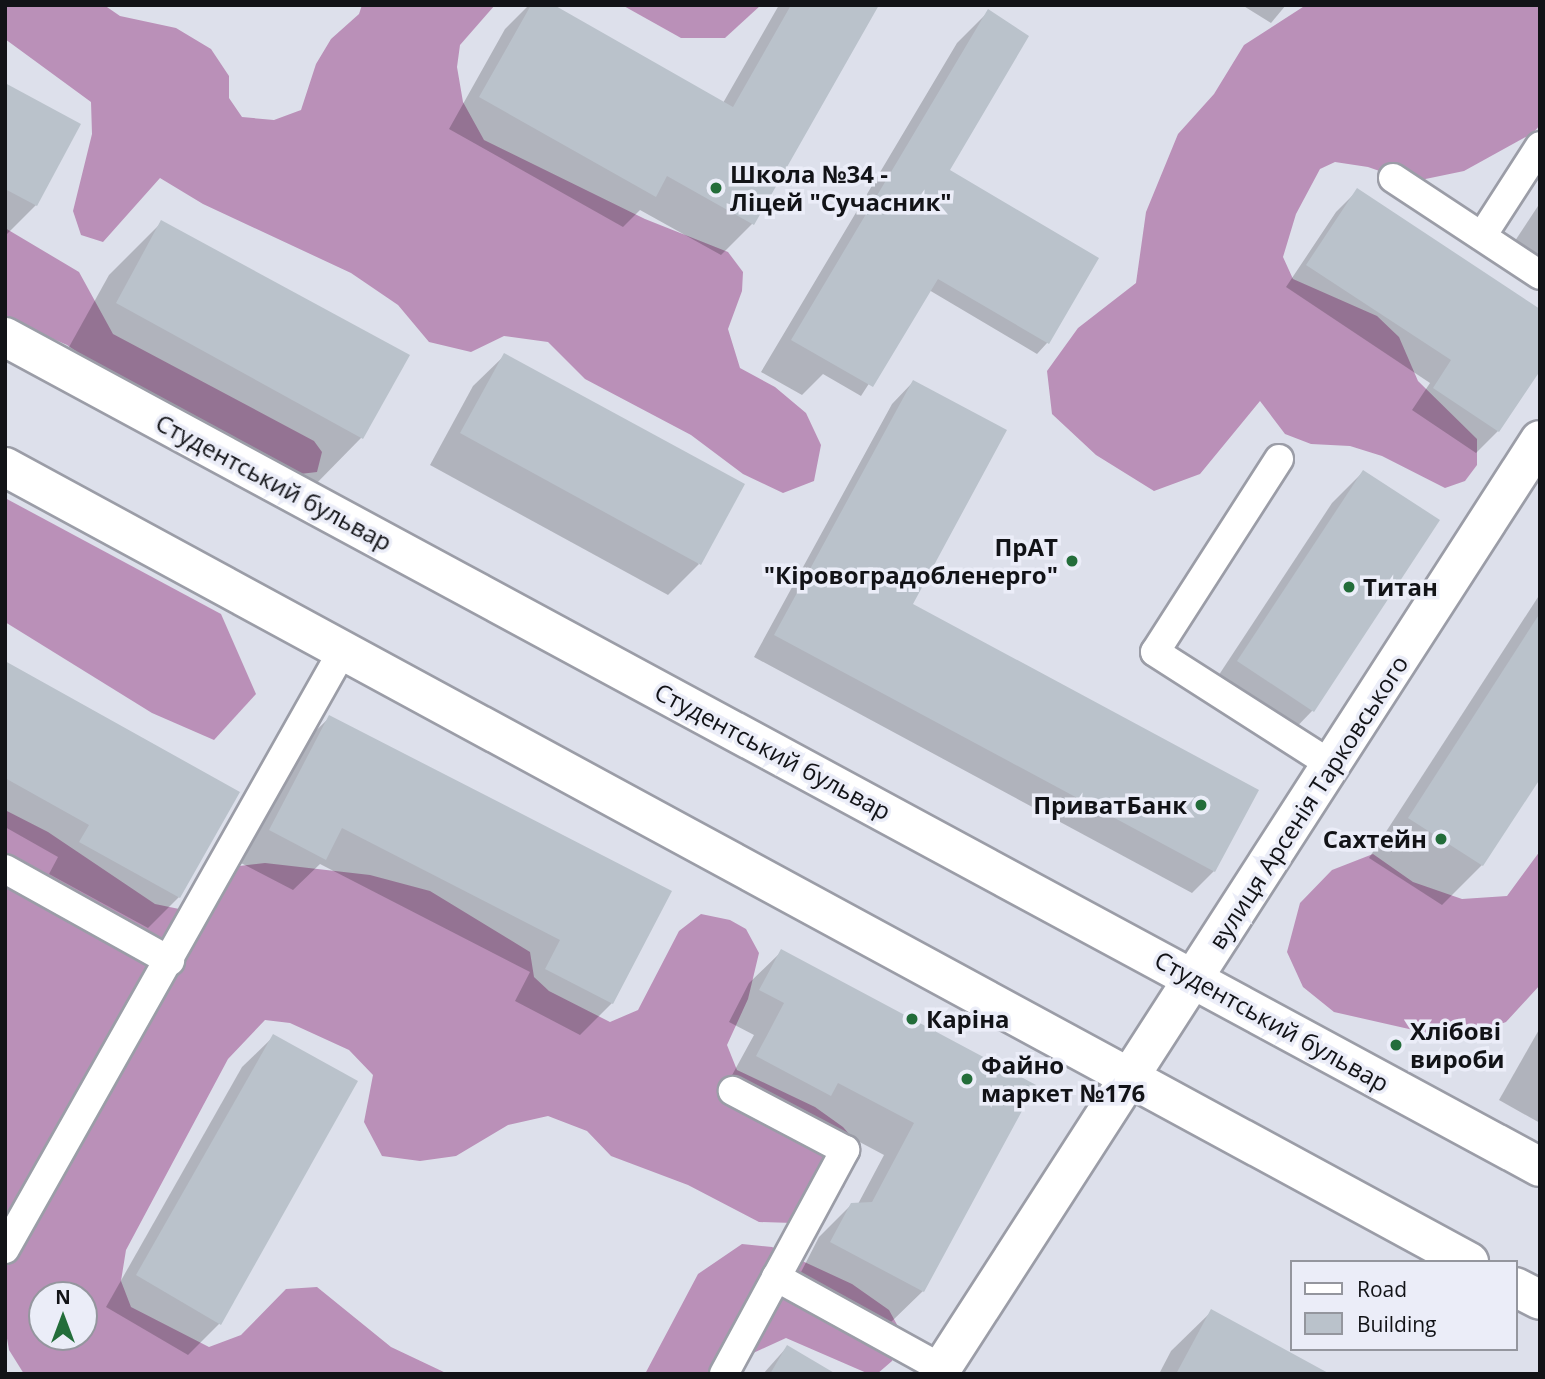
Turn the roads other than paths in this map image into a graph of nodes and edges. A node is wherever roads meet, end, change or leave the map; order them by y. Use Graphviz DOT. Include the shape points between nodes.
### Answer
graph roads {
  1 [pos="1540,146"];
  2 [pos="1393,178"];
  3 [pos="1482,236"];
  4 [pos="1540,275"];
  5 [pos="5,337"];
  6 [pos="1540,440"];
  7 [pos="1279,459"];
  8 [pos="5,467"];
  9 [pos="343,650"];
  10 [pos="1332,765"];
  11 [pos="5,869"];
  12 [pos="170,961"];
  13 [pos="1195,978"];
  14 [pos="1132,1077"];
  15 [pos="733,1091"];
  16 [pos="1540,1167"];
  17 [pos="5,1249"];
  18 [pos="1465,1260"];
  19 [pos="776,1277"];
  20 [pos="1517,1288"];
  21 [pos="1540,1300"];
  22 [pos="940,1371"];
  23 [pos="724,1374"];
  1 -- 3 [label="lane"];
  2 -- 3 [label="lane"];
  3 -- 4 [label="lane"];
  5 -- 13 [label="street, Студентський бульвар"];
  6 -- 10 [label="street, вулиця Арсенія Тарковського"];
  7 -- 10 [label="lane" via="1155,652"];
  8 -- 9 [label="street"];
  9 -- 12 [label="lane"];
  9 -- 14 [label="street"];
  10 -- 13 [label="street, вулиця Арсенія Тарковського"];
  11 -- 12 [label="lane"];
  12 -- 17 [label="lane"];
  13 -- 14 [label="street, вулиця Арсенія Тарковського"];
  13 -- 16 [label="street, Студентський бульвар"];
  14 -- 18 [label="street"];
  14 -- 22 [label="street, вулиця Арсенія Тарковського"];
  15 -- 19 [label="lane" via="845,1150"];
  19 -- 22 [label="lane"];
  19 -- 23 [label="lane"];
  20 -- 21 [label="street"];
}
